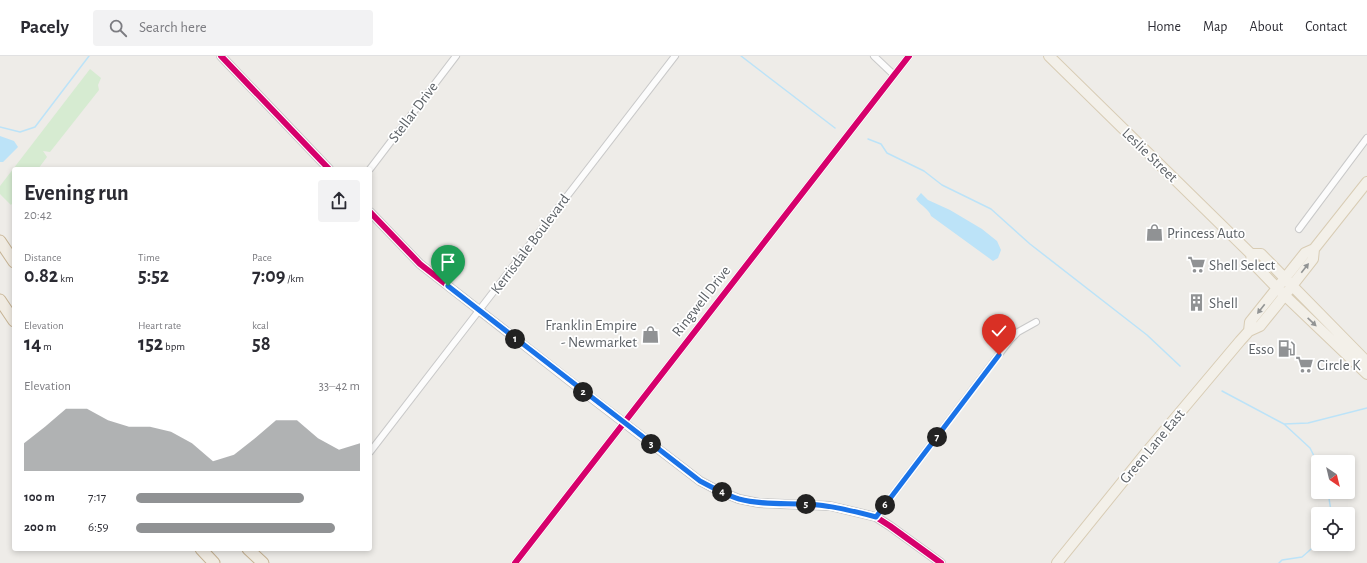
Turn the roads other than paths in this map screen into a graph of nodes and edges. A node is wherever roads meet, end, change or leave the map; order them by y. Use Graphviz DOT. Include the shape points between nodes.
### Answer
graph roads {
  1 [pos="221,56"];
  2 [pos="456,56"];
  3 [pos="675,56"];
  4 [pos="874,56"];
  5 [pos="909,56"];
  6 [pos="1049,56"];
  7 [pos="894,75"];
  8 [pos="1367,138"];
  9 [pos="327,167"];
  10 [pos="372,167"];
  11 [pos="1367,182"];
  12 [pos="372,214"];
  13 [pos="1299,229"];
  14 [pos="0,241"];
  15 [pos="1251,254"];
  16 [pos="12,259"];
  17 [pos="1288,282"];
  18 [pos="1280,292"];
  19 [pos="0,300"];
  20 [pos="479,311"];
  21 [pos="12,318"];
  22 [pos="1036,322"];
  23 [pos="1367,362"];
  24 [pos="1367,374"];
  25 [pos="623,422"];
  26 [pos="372,449"];
  27 [pos="876,517"];
  28 [pos="203,551"];
  29 [pos="250,551"];
  30 [pos="214,563"];
  31 [pos="263,563"];
  32 [pos="515,563"];
  33 [pos="941,563"];
  34 [pos="1057,563"];
  1 -- 9 [label="street"];
  2 -- 10 [label="street, Stellar Drive"];
  3 -- 20 [label="street, Kerrisdale Boulevard"];
  4 -- 7 [label="street"];
  5 -- 7 [label="street, Ringwell Drive"];
  6 -- 15 [label="main road, Leslie Street"];
  7 -- 25 [label="street, Ringwell Drive"];
  8 -- 13 [label="street"];
  11 -- 17 [label="main road, Green Lane East" via="1314,249 1305,252"];
  12 -- 20 [label="street" via="420,264"];
  14 -- 16 [label="highway"];
  15 -- 17 [label="main road, Leslie Street" via="1261,254"];
  15 -- 18 [label="main road, Leslie Street" via="1252,262"];
  17 -- 18 [label="main road, Green Lane East"];
  17 -- 23 [label="main road, Leslie Street"];
  18 -- 24 [label="main road, Leslie Street, one-way"];
  18 -- 34 [label="main road, Green Lane East" via="1250,322 1249,331"];
  19 -- 21 [label="highway"];
  20 -- 25 [label="street"];
  20 -- 26 [label="street, Kerrisdale Boulevard"];
  22 -- 27 [label="street" via="1018,332 1010,340"];
  25 -- 27 [label="street" via="700,481 739,499 759,503 830,506"];
  25 -- 32 [label="street, Ringwell Drive"];
  27 -- 33 [label="street"];
  28 -- 30 [label="highway"];
  29 -- 31 [label="highway"];
}
